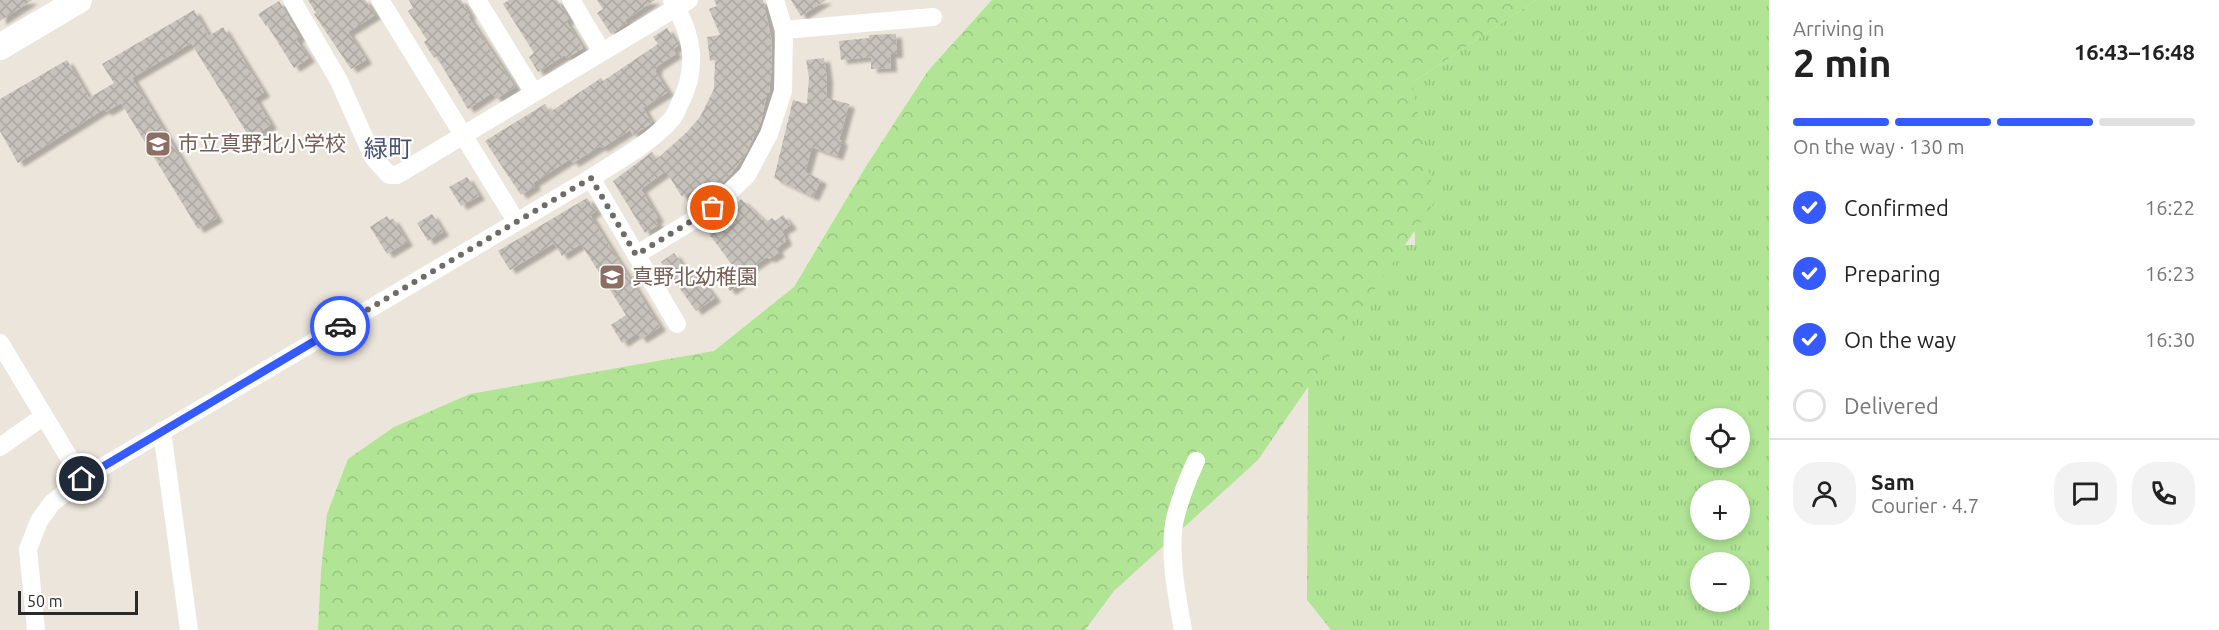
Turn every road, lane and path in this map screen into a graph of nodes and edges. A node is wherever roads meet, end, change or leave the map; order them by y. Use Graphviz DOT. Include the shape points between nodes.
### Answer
graph roads {
  1 [pos="79,0"];
  2 [pos="292,0"];
  3 [pos="380,0"];
  4 [pos="477,0"];
  5 [pos="571,0"];
  6 [pos="775,0"];
  7 [pos="679,2"];
  8 [pos="933,16"];
  9 [pos="784,30"];
  10 [pos="0,47"];
  11 [pos="602,52"];
  12 [pos="534,93"];
  13 [pos="463,135"];
  14 [pos="591,178"];
  15 [pos="516,221"];
  16 [pos="636,255"];
  17 [pos="676,324"];
  18 [pos="0,343"];
  19 [pos="44,416"];
  20 [pos="162,431"];
  21 [pos="0,447"];
  22 [pos="1196,461"];
  23 [pos="82,479"];
  24 [pos="36,630"];
  25 [pos="189,630"];
  26 [pos="1183,630"];
  1 -- 10 [label="street"];
  2 -- 13 [label="street" via="339,81 373,157 389,175 398,175"];
  3 -- 13 [label="street"];
  4 -- 12 [label="street"];
  5 -- 11 [label="street"];
  6 -- 9 [label="street"];
  7 -- 11 [label="street"];
  7 -- 14 [label="street" via="693,66 686,94 672,120"];
  8 -- 9 [label="street"];
  9 -- 16 [label="street" via="783,91 769,134 747,175 713,208"];
  11 -- 12 [label="street"];
  12 -- 13 [label="street"];
  13 -- 15 [label="street"];
  14 -- 15 [label="street"];
  14 -- 16 [label="street"];
  15 -- 20 [label="street"];
  16 -- 17 [label="street"];
  18 -- 19 [label="street"];
  19 -- 21 [label="street"];
  19 -- 23 [label="street"];
  20 -- 23 [label="street"];
  20 -- 25 [label="street"];
  22 -- 26 [label="street" via="1183,489 1175,521 1174,571"];
  23 -- 24 [label="street" via="52,503 39,521 28,549"];
}
